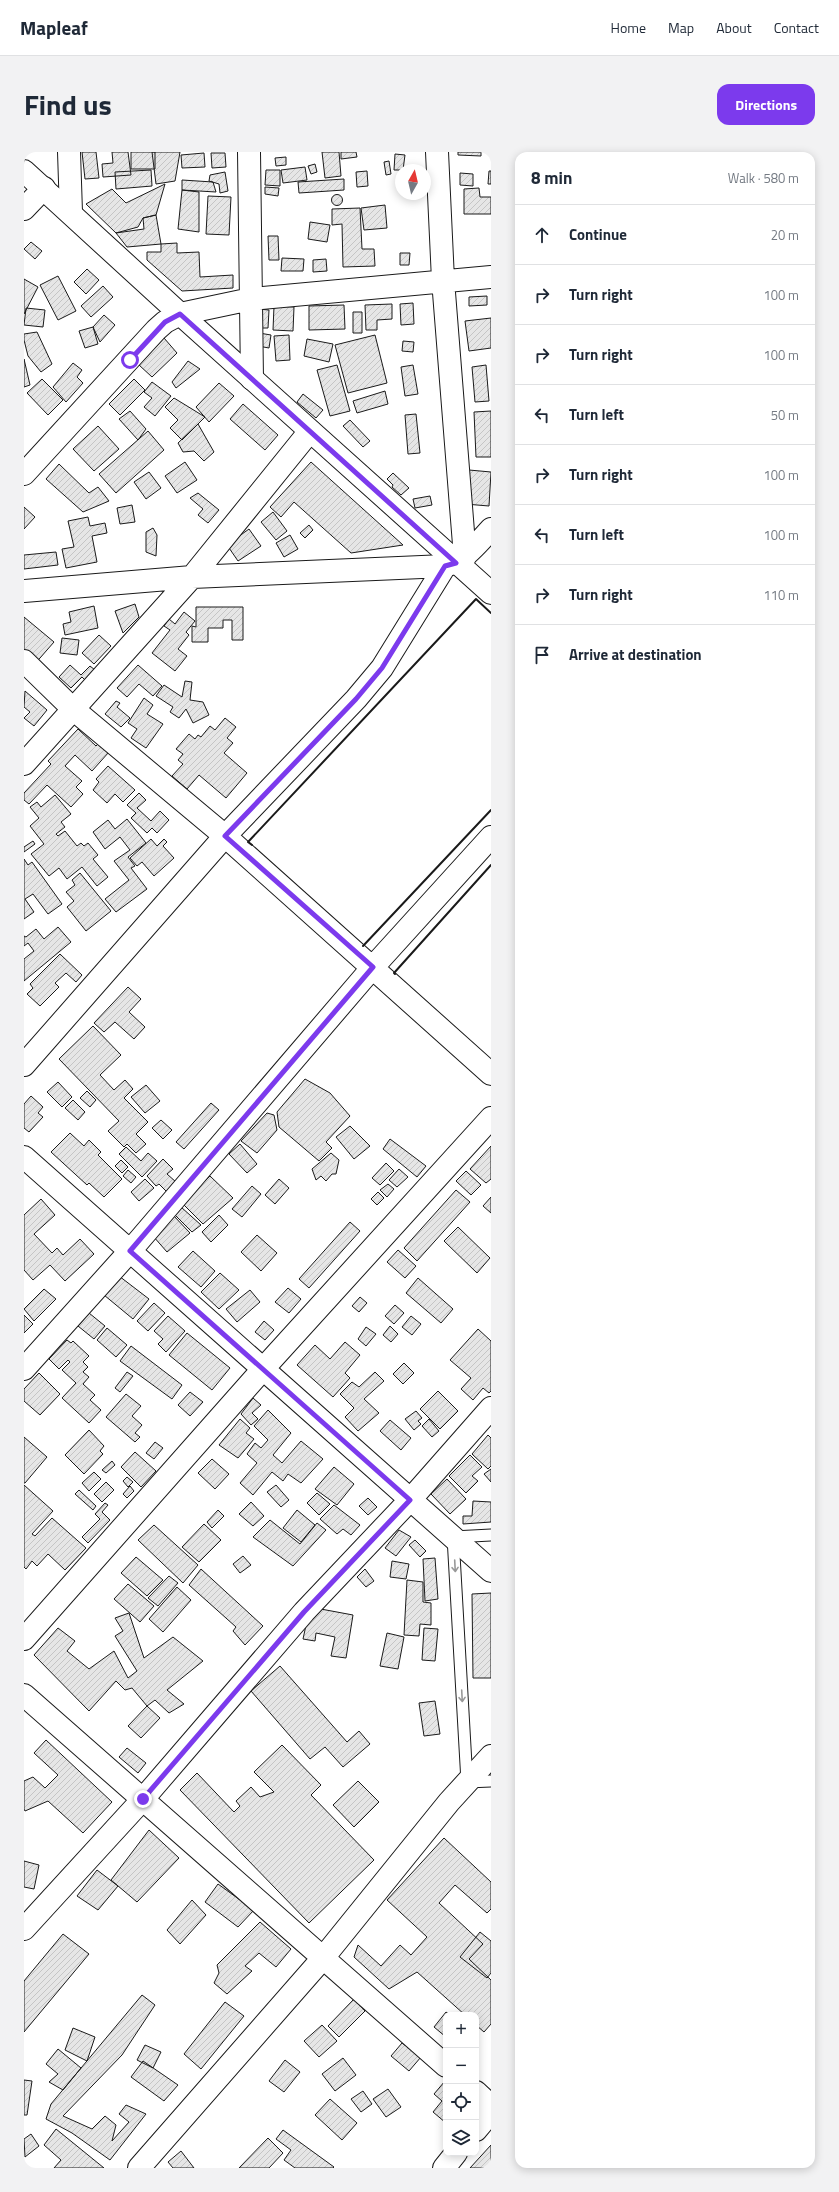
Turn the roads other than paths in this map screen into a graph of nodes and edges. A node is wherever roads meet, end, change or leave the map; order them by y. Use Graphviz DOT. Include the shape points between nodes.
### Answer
graph roads {
  1 [pos="69,152"];
  2 [pos="249,152"];
  3 [pos="437,152"];
  4 [pos="24,171"];
  5 [pos="44,188"];
  6 [pos="24,209"];
  7 [pos="71,212"];
  8 [pos="491,276"];
  9 [pos="443,280"];
  10 [pos="251,299"];
  11 [pos="180,314"];
  12 [pos="252,379"];
  13 [pos="310,431"];
  14 [pos="24,474"];
  15 [pos="491,529"];
  16 [pos="455,562"];
  17 [pos="192,577"];
  18 [pos="24,592"];
  19 [pos="491,593"];
  20 [pos="24,661"];
  21 [pos="73,709"];
  22 [pos="24,764"];
  23 [pos="225,836"];
  24 [pos="491,837"];
  25 [pos="373,967"];
  26 [pos="24,1065"];
  27 [pos="491,1074"];
  28 [pos="491,1118"];
  29 [pos="24,1157"];
  30 [pos="130,1251"];
  31 [pos="24,1369"];
  32 [pos="263,1369"];
  33 [pos="491,1408"];
  34 [pos="410,1500"];
  35 [pos="491,1535"];
  36 [pos="453,1537"];
  37 [pos="491,1571"];
  38 [pos="24,1639"];
  39 [pos="24,1695"];
  40 [pos="491,1756"];
  41 [pos="491,1781"];
  42 [pos="467,1782"];
  43 [pos="143,1799"];
  44 [pos="24,1929"];
  45 [pos="323,1958"];
  46 [pos="443,2063"];
  47 [pos="479,2095"];
  48 [pos="491,2106"];
  49 [pos="491,2112"];
  50 [pos="479,2126"];
  51 [pos="454,2156"];
  52 [pos="139,2168"];
  53 [pos="444,2168"];
  1 -- 7 [label="street"];
  2 -- 10 [label="street"];
  3 -- 9 [label="street"];
  4 -- 5 [label="street"];
  5 -- 6 [label="street"];
  5 -- 7 [label="street"];
  7 -- 11 [label="street"];
  8 -- 9 [label="street"];
  9 -- 10 [label="street"];
  9 -- 16 [label="street"];
  10 -- 11 [label="street"];
  10 -- 12 [label="street"];
  11 -- 12 [label="street"];
  11 -- 14 [label="street" via="156,330"];
  12 -- 13 [label="street"];
  13 -- 16 [label="street"];
  13 -- 17 [label="street"];
  15 -- 16 [label="street"];
  16 -- 17 [label="street"];
  16 -- 19 [label="street"];
  16 -- 23 [label="street" via="382,668 356,699"];
  17 -- 18 [label="street"];
  17 -- 21 [label="street"];
  20 -- 21 [label="street"];
  21 -- 22 [label="street"];
  21 -- 23 [label="street"];
  23 -- 25 [label="street"];
  23 -- 26 [label="street"];
  24 -- 25 [label="street"];
  25 -- 27 [label="street"];
  25 -- 30 [label="street"];
  28 -- 32 [label="street"];
  29 -- 30 [label="street"];
  30 -- 31 [label="street"];
  30 -- 32 [label="street"];
  32 -- 34 [label="street"];
  32 -- 38 [label="street"];
  33 -- 34 [label="street"];
  34 -- 36 [label="street"];
  34 -- 43 [label="street" via="304,1612"];
  35 -- 36 [label="lane"];
  36 -- 37 [label="street"];
  36 -- 42 [label="lane, one-way"];
  39 -- 43 [label="street"];
  40 -- 42 [label="street"];
  41 -- 42 [label="lane"];
  42 -- 45 [label="street"];
  43 -- 44 [label="street"];
  43 -- 45 [label="street"];
  45 -- 46 [label="street"];
  45 -- 52 [label="street"];
  47 -- 48 [label="street"];
  49 -- 50 [label="street"];
  51 -- 53 [label="street"];
}
